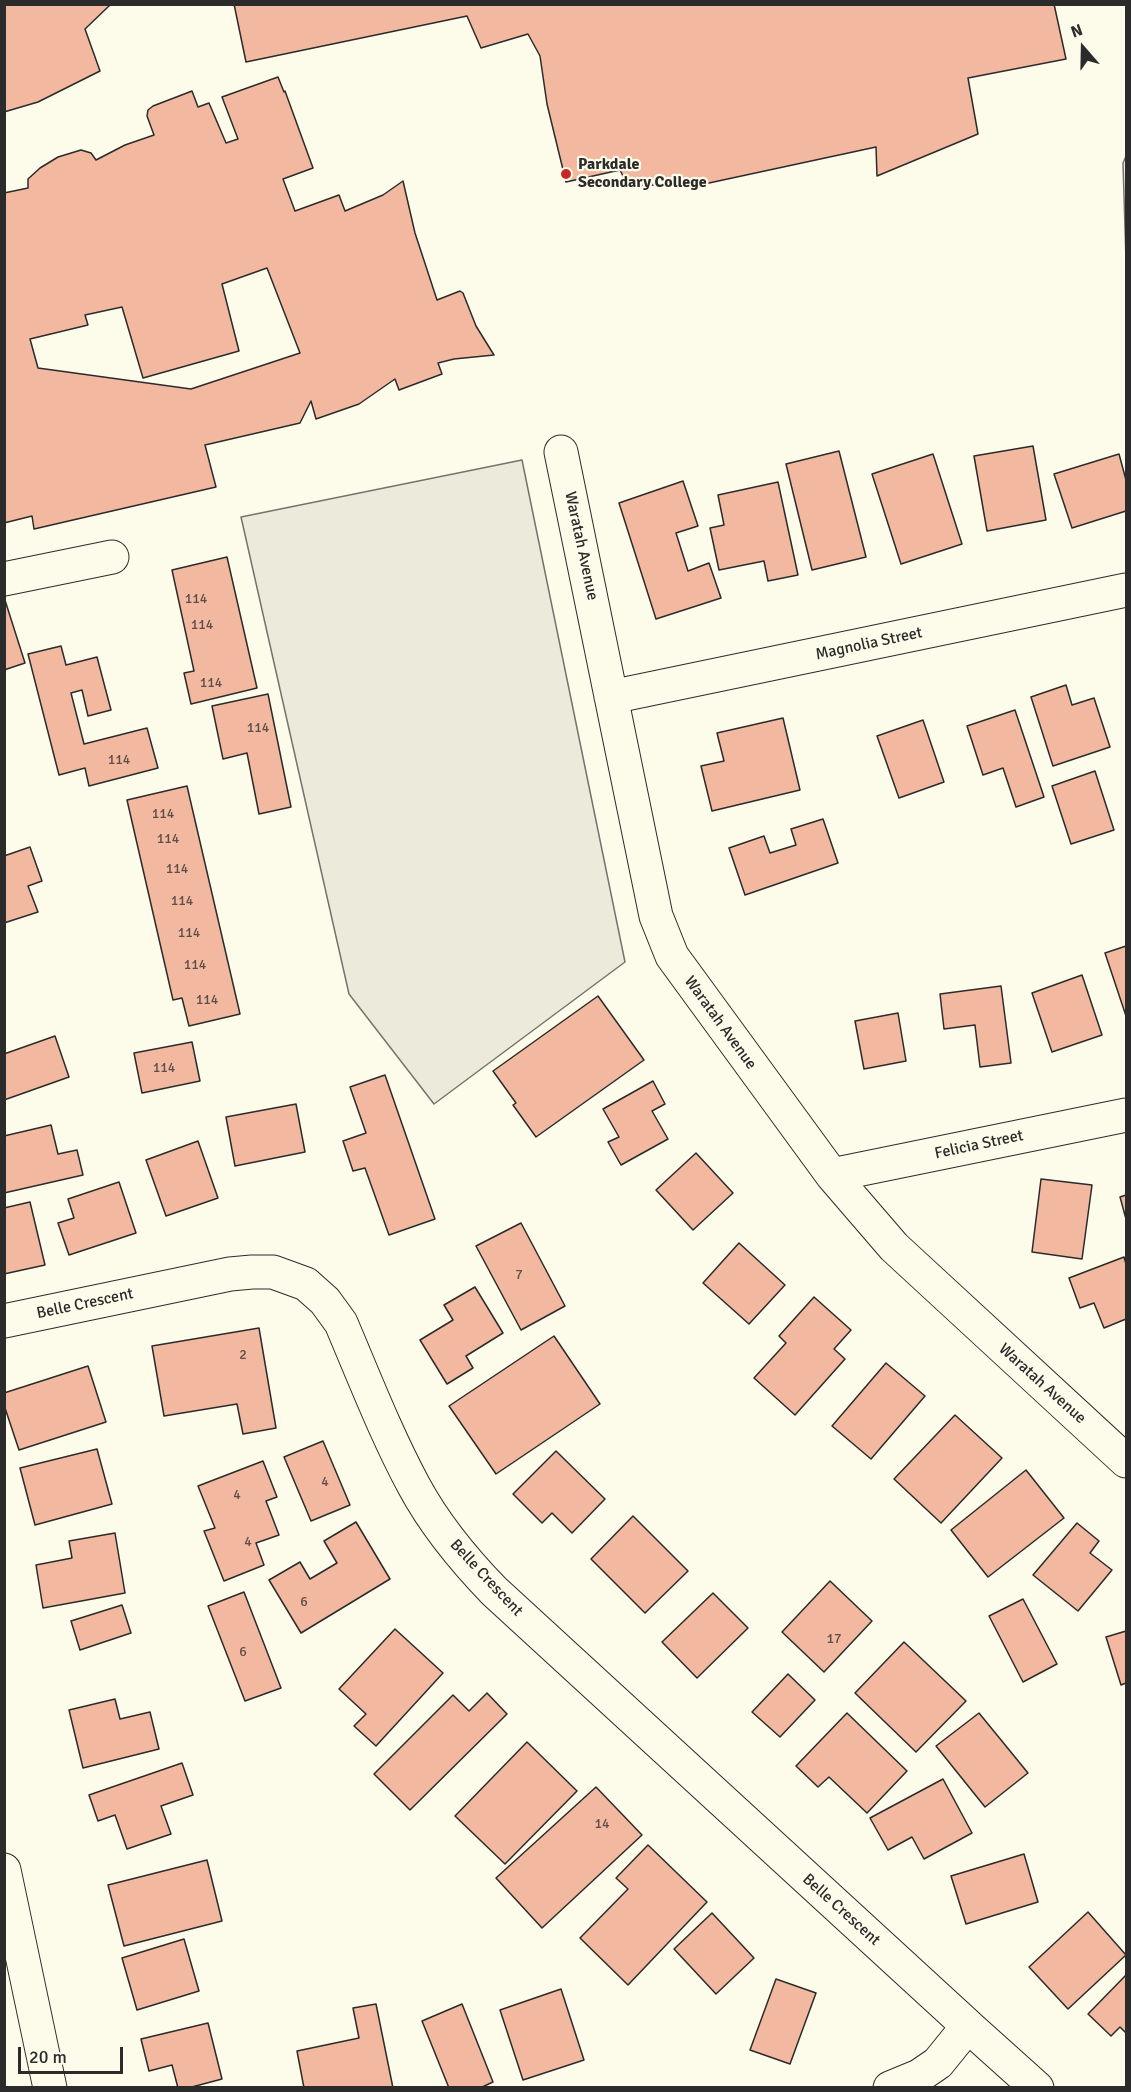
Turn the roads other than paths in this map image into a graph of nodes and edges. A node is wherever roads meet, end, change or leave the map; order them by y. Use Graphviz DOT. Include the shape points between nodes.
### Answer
graph roads {
  1 [pos="561,452"];
  2 [pos="112,557"];
  3 [pos="4,579"];
  4 [pos="1126,590"];
  5 [pos="611,697"];
  6 [pos="1126,1115"];
  7 [pos="832,1175"];
  8 [pos="4,1321"];
  9 [pos="1126,1461"];
  10 [pos="4,1870"];
  11 [pos="968,2026"];
  12 [pos="50,2088"];
  13 [pos="890,2088"];
  14 [pos="1038,2088"];
  1 -- 5 [label="street, Waratah Avenue"];
  2 -- 3 [label="street"];
  4 -- 5 [label="street, Magnolia Street"];
  5 -- 7 [label="street, Waratah Avenue" via="663,937 672,956"];
  6 -- 7 [label="street, Felicia Street"];
  7 -- 9 [label="street, Waratah Avenue" via="894,1247"];
  8 -- 11 [label="street, Belle Crescent" via="230,1274 273,1272 306,1284 341,1323 414,1486 463,1558 494,1591"];
  10 -- 12 [label="street"];
  11 -- 13 [label="street" via="938,2063"];
  11 -- 14 [label="street, Belle Crescent"];
}
